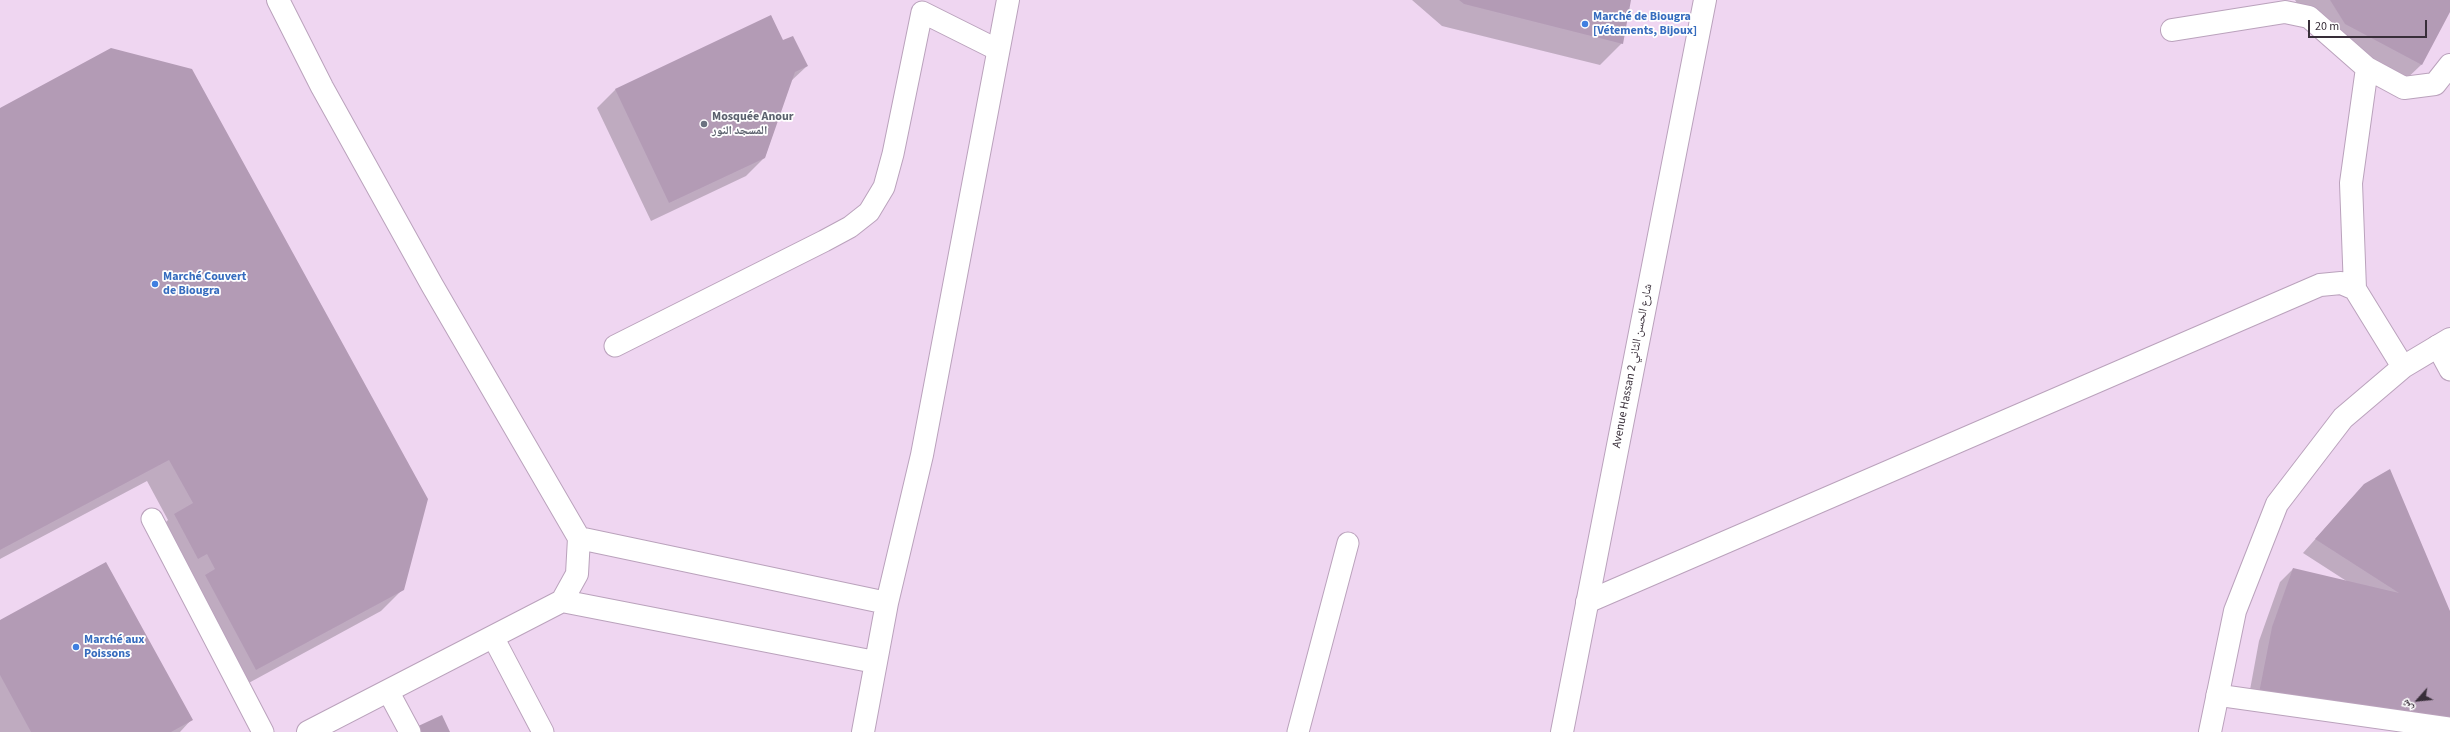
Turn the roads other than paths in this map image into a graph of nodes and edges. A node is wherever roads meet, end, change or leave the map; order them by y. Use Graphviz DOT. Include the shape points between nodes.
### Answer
graph roads {
  1 [pos="278,0"];
  2 [pos="1008,0"];
  3 [pos="1705,0"];
  4 [pos="919,6"];
  5 [pos="2172,30"];
  6 [pos="998,50"];
  7 [pos="2450,65"];
  8 [pos="2367,68"];
  9 [pos="2355,289"];
  10 [pos="2443,342"];
  11 [pos="615,346"];
  12 [pos="2403,367"];
  13 [pos="2450,370"];
  14 [pos="152,519"];
  15 [pos="579,538"];
  16 [pos="1348,543"];
  17 [pos="562,601"];
  18 [pos="1587,602"];
  19 [pos="887,603"];
  20 [pos="493,637"];
  21 [pos="875,662"];
  22 [pos="388,691"];
  23 [pos="2217,695"];
  24 [pos="2450,728"];
  25 [pos="263,732"];
  26 [pos="308,732"];
  27 [pos="410,732"];
  28 [pos="543,732"];
  29 [pos="863,732"];
  30 [pos="1298,732"];
  31 [pos="1562,732"];
  32 [pos="2210,732"];
  1 -- 15 [label="street" via="322,87 432,285"];
  2 -- 6 [label="street"];
  3 -- 18 [label="street, Avenue Hassan 2 شارع الحسن الثاني"];
  4 -- 6 [label="lane"];
  4 -- 11 [label="lane" via="893,154 884,187 869,212 850,227 824,241"];
  5 -- 8 [label="street" via="2285,12 2309,17"];
  6 -- 19 [label="street" via="922,455"];
  7 -- 8 [label="street" via="2435,84 2404,88"];
  8 -- 9 [label="street" via="2351,183"];
  9 -- 12 [label="street"];
  9 -- 18 [label="street" via="2340,284 2320,285"];
  10 -- 12 [label="street"];
  10 -- 13 [label="lane"];
  12 -- 23 [label="street" via="2342,418 2277,504 2235,611"];
  14 -- 25 [label="lane"];
  15 -- 17 [label="street" via="577,574"];
  15 -- 19 [label="street"];
  16 -- 30 [label="lane"];
  17 -- 20 [label="street"];
  17 -- 21 [label="street"];
  18 -- 31 [label="street, Avenue Hassan 2 شارع الحسن الثاني"];
  19 -- 21 [label="street"];
  20 -- 22 [label="street"];
  20 -- 28 [label="lane"];
  21 -- 29 [label="street"];
  22 -- 26 [label="street"];
  22 -- 27 [label="lane"];
  23 -- 24 [label="lane"];
  23 -- 32 [label="street"];
}
